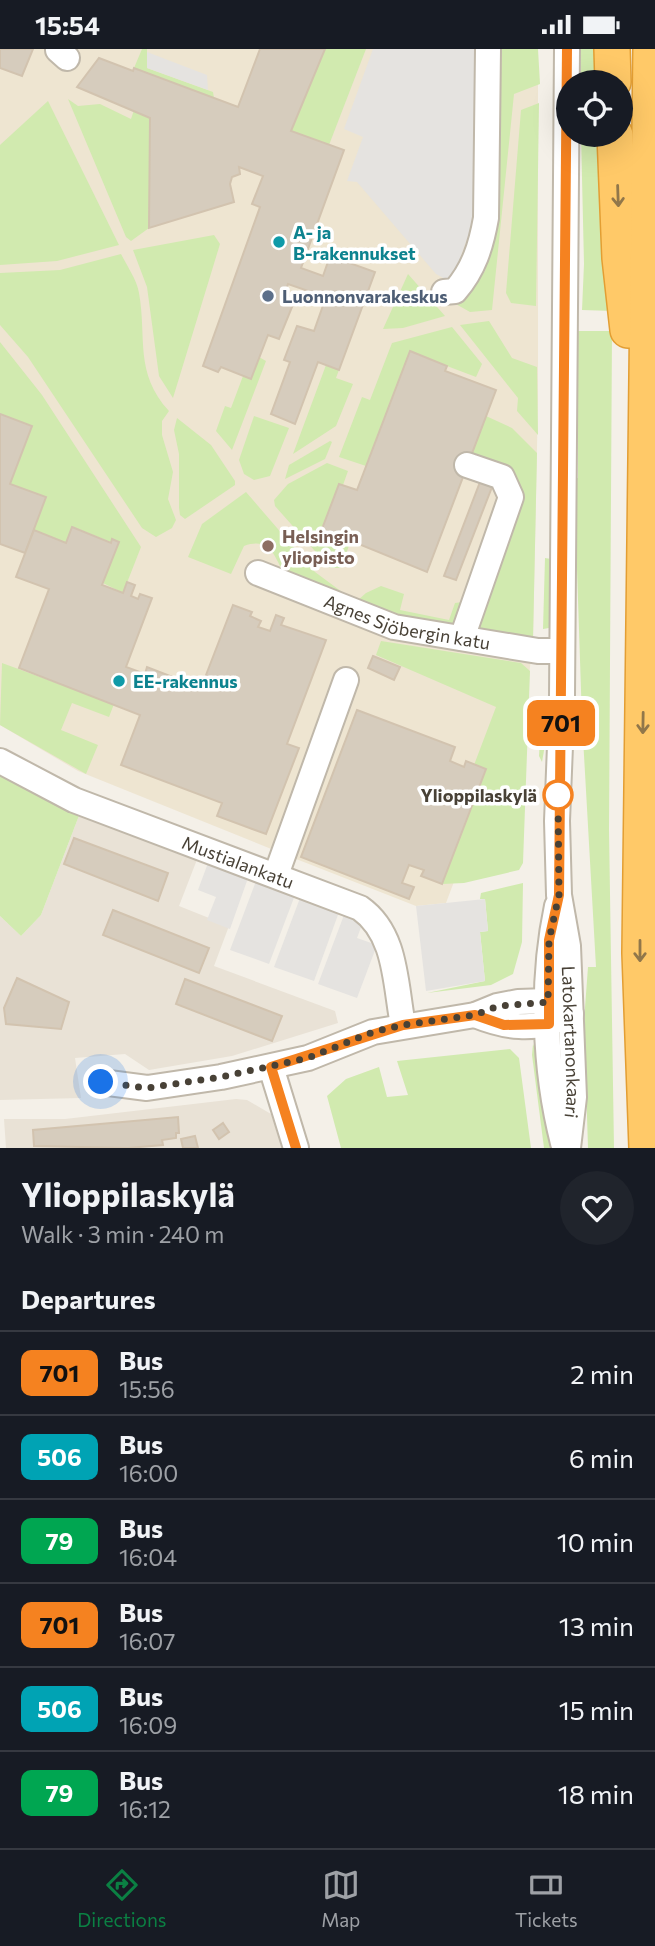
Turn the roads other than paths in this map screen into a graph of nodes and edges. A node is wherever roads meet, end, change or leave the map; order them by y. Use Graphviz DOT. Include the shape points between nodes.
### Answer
graph roads {
  1 [pos="488,49"];
  2 [pos="567,49"];
  3 [pos="612,49"];
  4 [pos="651,49"];
  5 [pos="613,70"];
  6 [pos="615,147"];
  7 [pos="443,292"];
  8 [pos="467,465"];
  9 [pos="646,483"];
  10 [pos="258,573"];
  11 [pos="462,638"];
  12 [pos="562,650"];
  13 [pos="346,680"];
  14 [pos="0,761"];
  15 [pos="276,875"];
  16 [pos="556,1013"];
  17 [pos="403,1025"];
  18 [pos="271,1067"];
  19 [pos="101,1082"];
  20 [pos="296,1148"];
  21 [pos="566,1148"];
  22 [pos="647,1148"];
  1 -- 7 [label="street" via="482,243 469,274 455,291"];
  2 -- 12 [label="street, Latokartanonkaari"];
  3 -- 5 [label="highway"];
  4 -- 9 [label="highway"];
  6 -- 9 [label="highway, one-way" via="620,258"];
  8 -- 11 [label="street" via="502,477 512,498"];
  9 -- 22 [label="highway, one-way" via="640,953"];
  10 -- 11 [label="street, Agnes Sjöbergin katu" via="394,627"];
  11 -- 12 [label="street, Agnes Sjöbergin katu"];
  12 -- 16 [label="street, Latokartanonkaari" via="559,895 568,946"];
  13 -- 15 [label="street"];
  14 -- 15 [label="street, Mustialankatu" via="74,800"];
  15 -- 17 [label="street, Mustialankatu" via="375,918 388,941"];
  16 -- 17 [label="street" via="498,1006 475,1015"];
  16 -- 21 [label="street, Latokartanonkaari" via="574,1097"];
  17 -- 18 [label="street"];
  18 -- 19 [label="street" via="147,1088"];
  18 -- 20 [label="street"];
}
